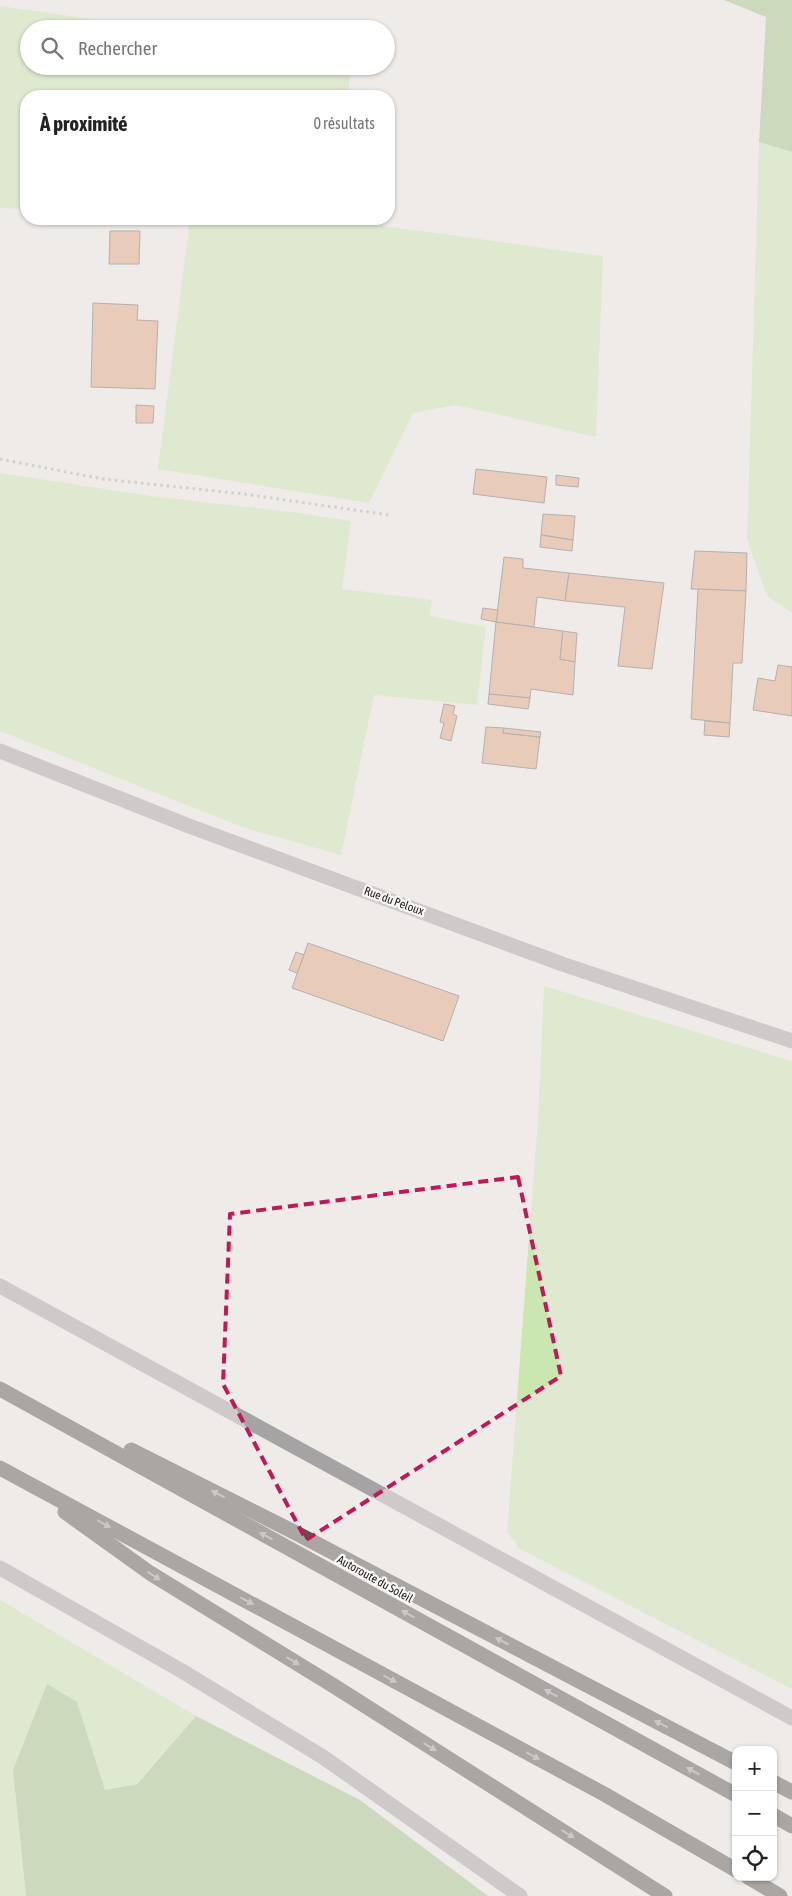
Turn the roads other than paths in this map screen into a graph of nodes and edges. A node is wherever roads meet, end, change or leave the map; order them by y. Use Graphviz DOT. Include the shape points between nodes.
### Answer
graph roads {
  1 [pos="0,751"];
  2 [pos="792,1040"];
  3 [pos="0,1286"];
  4 [pos="0,1384"];
  5 [pos="0,1389"];
  6 [pos="0,1468"];
  7 [pos="15,1476"];
  8 [pos="0,1568"];
  9 [pos="792,1718"];
  10 [pos="732,1761"];
  11 [pos="777,1784"];
  12 [pos="792,1792"];
  13 [pos="732,1793"];
  14 [pos="777,1817"];
  15 [pos="792,1826"];
  16 [pos="732,1868"];
  17 [pos="755,1881"];
  18 [pos="520,1896"];
  19 [pos="665,1896"];
  20 [pos="780,1896"];
  1 -- 2 [label="street, Rue du Peloux" via="189,826 556,961"];
  3 -- 9 [label="street"];
  10 -- 4 [label="highway, one-way" via="294,1532"];
  13 -- 5 [label="highway, Autoroute du Soleil, one-way"];
  6 -- 7 [label="highway"];
  7 -- 16 [label="highway, one-way" via="604,1794"];
  7 -- 19 [label="highway, one-way" via="150,1573"];
  8 -- 18 [label="street" via="182,1671 323,1757"];
  11 -- 12 [label="highway"];
  14 -- 15 [label="highway"];
  17 -- 20 [label="highway"];
}
